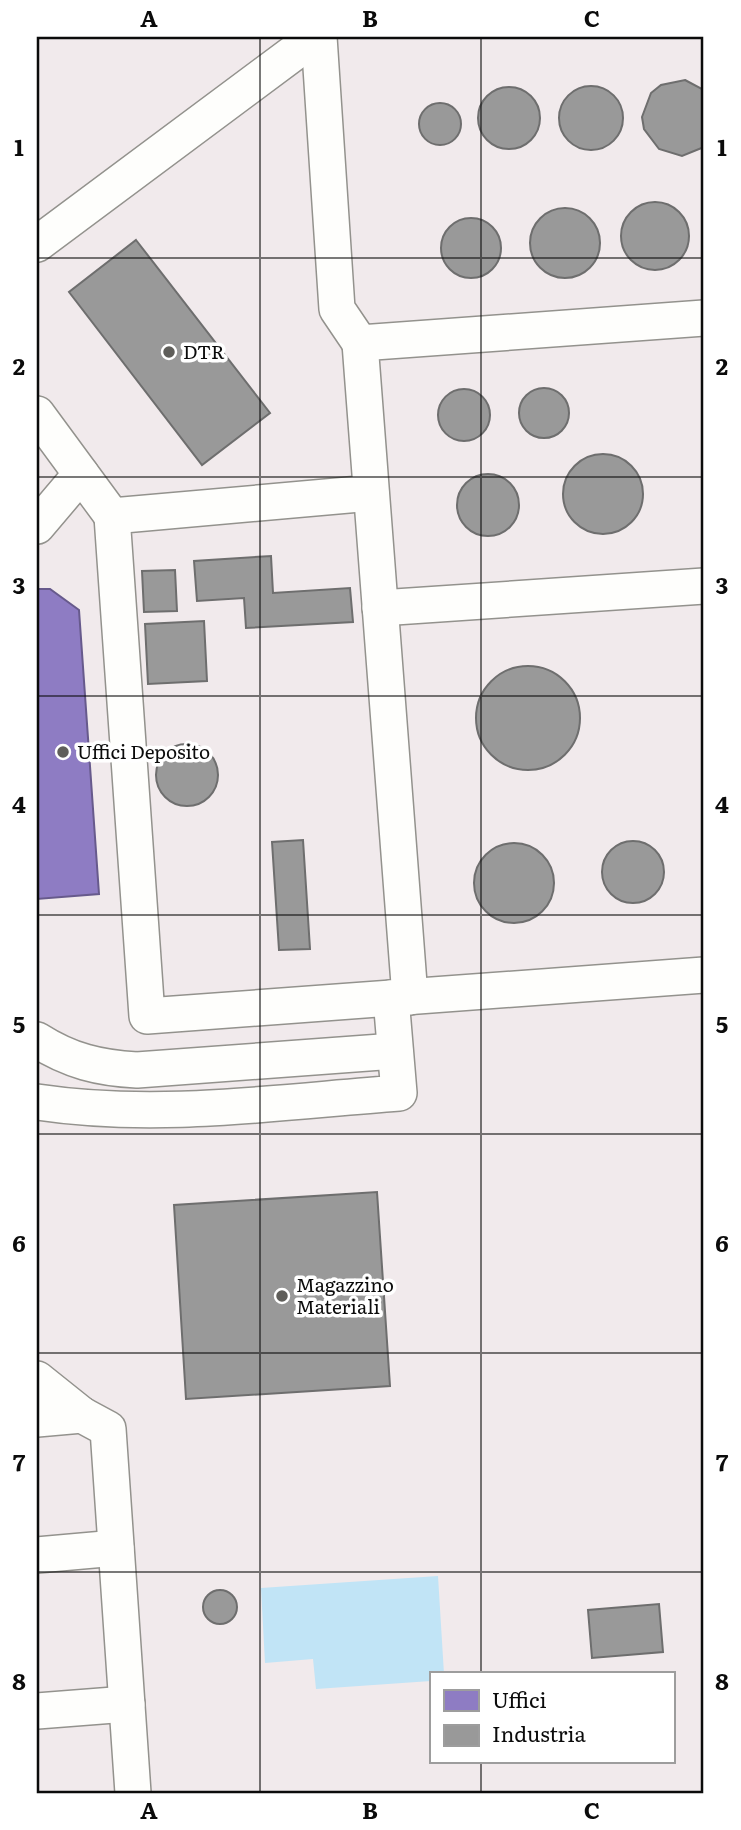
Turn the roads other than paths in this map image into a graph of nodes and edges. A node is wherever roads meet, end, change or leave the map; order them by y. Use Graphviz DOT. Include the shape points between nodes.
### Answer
graph roads {
  1 [pos="317,37"];
  2 [pos="37,244"];
  3 [pos="704,318"];
  4 [pos="360,343"];
  5 [pos="37,414"];
  6 [pos="81,474"];
  7 [pos="371,493"];
  8 [pos="112,516"];
  9 [pos="37,526"];
  10 [pos="704,586"];
  11 [pos="380,608"];
  12 [pos="704,975"];
  13 [pos="401,997"];
  14 [pos="37,1040"];
  15 [pos="395,1051"];
  16 [pos="37,1101"];
  17 [pos="37,1379"];
  18 [pos="82,1415"];
  19 [pos="37,1419"];
  20 [pos="116,1548"];
  21 [pos="37,1555"];
  22 [pos="127,1704"];
  23 [pos="37,1711"];
  24 [pos="133,1793"];
  1 -- 2 [label="lane"];
  1 -- 4 [label="lane" via="337,309"];
  3 -- 4 [label="lane"];
  4 -- 7 [label="lane"];
  5 -- 6 [label="lane"];
  6 -- 8 [label="lane"];
  6 -- 9 [label="lane"];
  7 -- 8 [label="lane"];
  7 -- 11 [label="lane"];
  8 -- 13 [label="lane" via="147,1016"];
  10 -- 11 [label="lane"];
  11 -- 13 [label="lane"];
  12 -- 13 [label="lane"];
  13 -- 15 [label="lane"];
  14 -- 15 [label="lane" via="97,1068 137,1070"];
  15 -- 16 [label="lane" via="399,1093 217,1108 109,1111"];
  17 -- 18 [label="lane"];
  18 -- 19 [label="lane"];
  18 -- 20 [label="lane" via="108,1429"];
  20 -- 21 [label="lane"];
  20 -- 22 [label="lane"];
  22 -- 23 [label="lane"];
  22 -- 24 [label="lane"];
}
